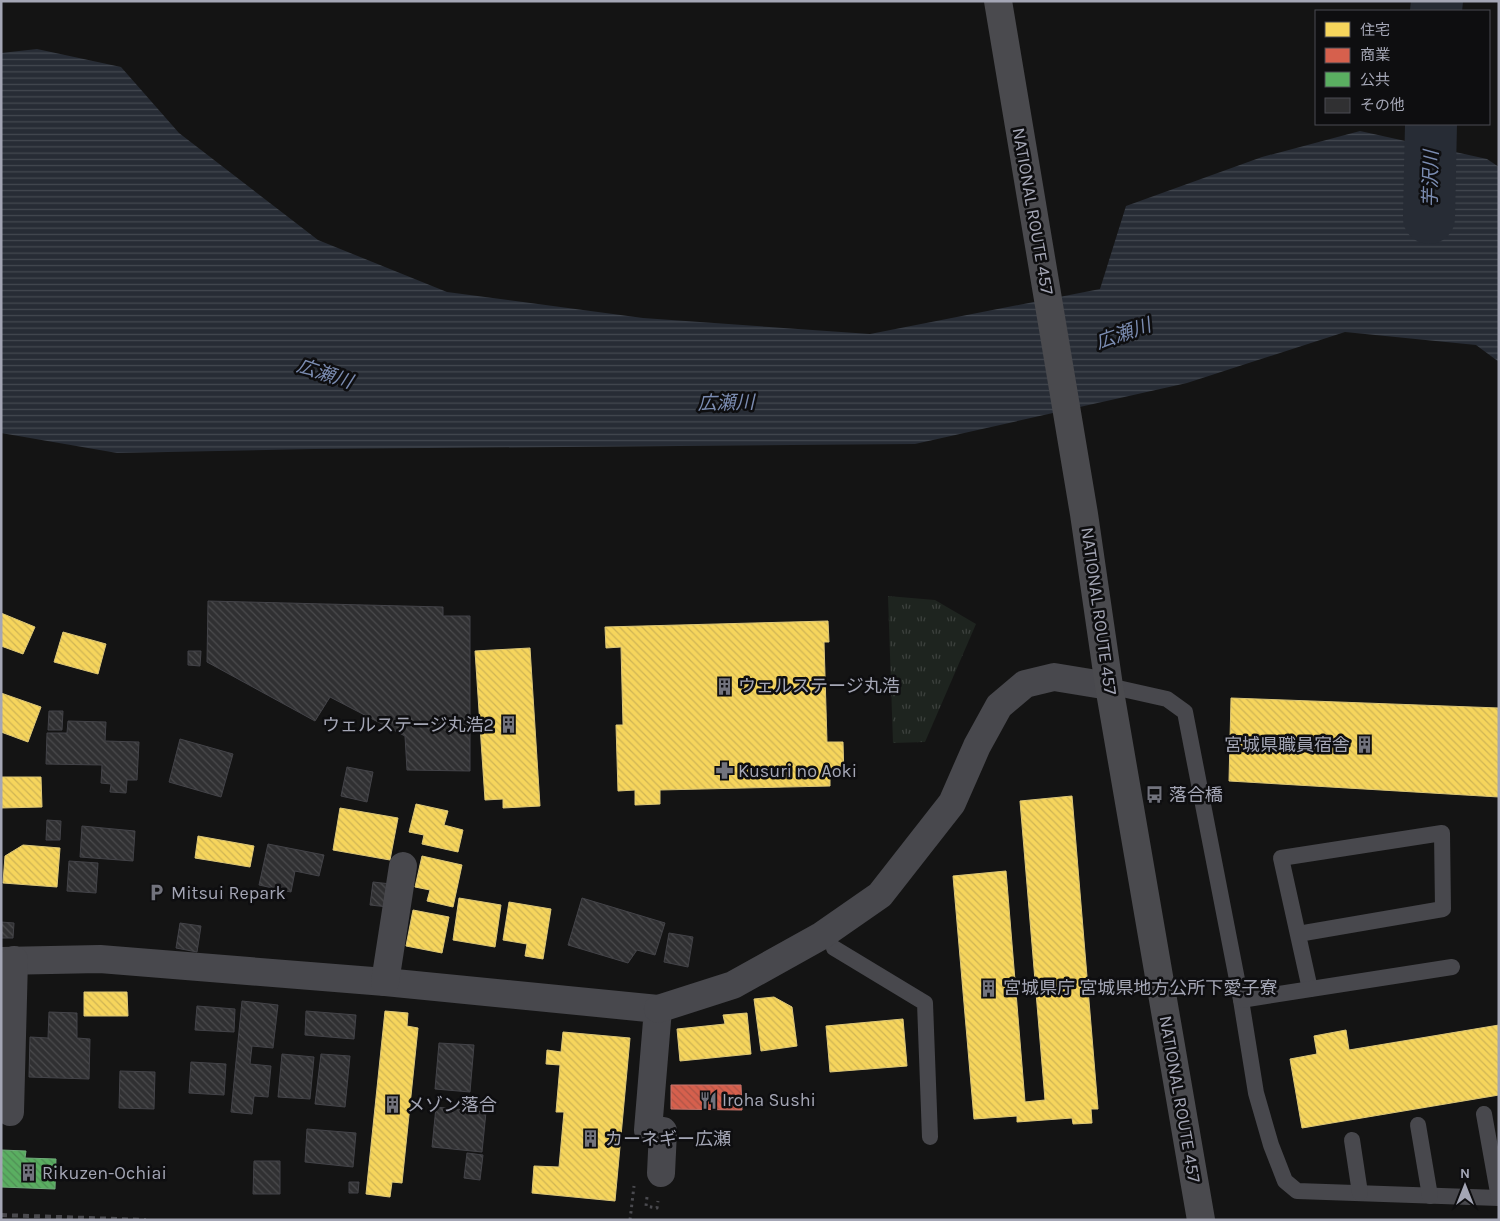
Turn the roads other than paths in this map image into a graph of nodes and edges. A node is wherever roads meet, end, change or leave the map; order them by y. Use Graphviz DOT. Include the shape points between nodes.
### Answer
graph roads {
  1 [pos="998,1"];
  2 [pos="1109,686"];
  3 [pos="403,866"];
  4 [pos="1298,934"];
  5 [pos="827,942"];
  6 [pos="8,961"];
  7 [pos="1452,967"];
  8 [pos="385,982"];
  9 [pos="1310,989"];
  10 [pos="1241,1000"];
  11 [pos="658,1009"];
  12 [pos="10,1112"];
  13 [pos="1484,1114"];
  14 [pos="1418,1125"];
  15 [pos="930,1138"];
  16 [pos="1352,1140"];
  17 [pos="661,1173"];
  18 [pos="1360,1193"];
  19 [pos="1430,1196"];
  20 [pos="1499,1198"];
  21 [pos="1201,1220"];
  1 -- 2 [label="highway, NATIONAL ROUTE 457" via="1084,514"];
  2 -- 5 [label="street" via="1054,677 1025,684 999,706 977,746 952,804 880,895"];
  2 -- 10 [label="lane" via="1166,699 1185,712"];
  2 -- 21 [label="highway, NATIONAL ROUTE 457"];
  3 -- 8 [label="street"];
  4 -- 4 [label="lane" via="1281,858 1442,832 1443,910"];
  4 -- 9 [label="lane"];
  5 -- 11 [label="street" via="733,986"];
  5 -- 15 [label="lane" via="925,1003"];
  6 -- 8 [label="street" via="100,959"];
  6 -- 12 [label="street"];
  7 -- 9 [label="lane"];
  8 -- 11 [label="street"];
  9 -- 10 [label="lane"];
  10 -- 18 [label="lane" via="1256,1093 1285,1181 1297,1191"];
  11 -- 17 [label="street" via="648,1130 663,1131"];
  13 -- 20 [label="lane"];
  14 -- 19 [label="lane"];
  16 -- 18 [label="lane"];
  18 -- 19 [label="lane"];
  19 -- 20 [label="lane"];
}
